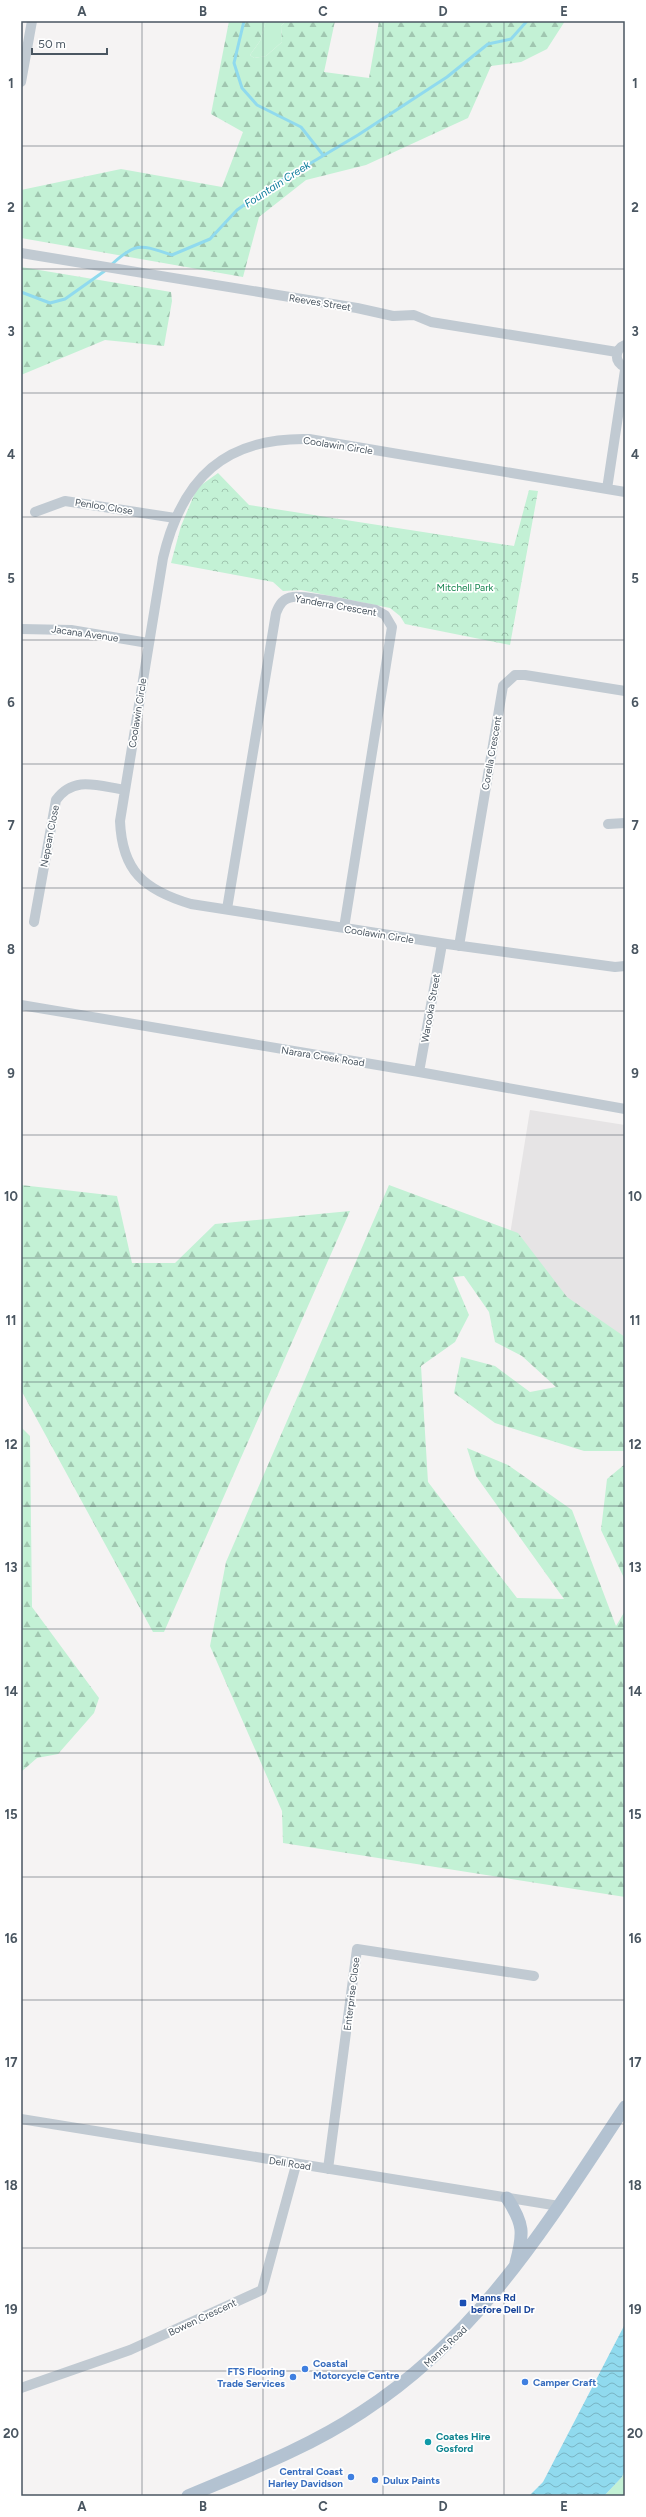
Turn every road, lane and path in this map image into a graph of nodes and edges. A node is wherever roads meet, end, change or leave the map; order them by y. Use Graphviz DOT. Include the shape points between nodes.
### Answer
graph roads {
  1 [pos="32,21"];
  2 [pos="21,82"];
  3 [pos="21,253"];
  4 [pos="625,344"];
  5 [pos="617,352"];
  6 [pos="625,367"];
  7 [pos="625,370"];
  8 [pos="607,489"];
  9 [pos="625,492"];
  10 [pos="35,512"];
  11 [pos="175,518"];
  12 [pos="21,629"];
  13 [pos="148,642"];
  14 [pos="625,692"];
  15 [pos="125,790"];
  16 [pos="625,823"];
  17 [pos="608,824"];
  18 [pos="227,909"];
  19 [pos="34,922"];
  20 [pos="344,928"];
  21 [pos="442,944"];
  22 [pos="459,946"];
  23 [pos="625,966"];
  24 [pos="21,1005"];
  25 [pos="419,1072"];
  26 [pos="625,1109"];
  27 [pos="534,1976"];
  28 [pos="625,2107"];
  29 [pos="21,2119"];
  30 [pos="296,2165"];
  31 [pos="328,2169"];
  32 [pos="507,2198"];
  33 [pos="559,2206"];
  34 [pos="514,2269"];
  35 [pos="21,2388"];
  36 [pos="188,2496"];
  1 -- 2 [label="street"];
  3 -- 5 [label="street, Reeves Street" via="393,316 414,315 431,322"];
  4 -- 5 [label="street"];
  5 -- 6 [label="street" via="617,360"];
  7 -- 8 [label="street"];
  8 -- 9 [label="street, Coolawin Circle"];
  8 -- 11 [label="street, Coolawin Circle" via="309,439 280,438 254,444 228,455 209,469 195,485"];
  10 -- 11 [label="street, Penloo Close" via="65,501"];
  11 -- 13 [label="street, Coolawin Circle" via="163,558"];
  12 -- 13 [label="street, Jacana Avenue" via="71,630"];
  13 -- 15 [label="street, Coolawin Circle"];
  14 -- 22 [label="street, Corella Crescent" via="524,675 516,675 503,686"];
  15 -- 18 [label="street, Coolawin Circle" via="120,835 130,865 140,879 154,890 171,898 191,904"];
  15 -- 19 [label="street, Nepean Close" via="89,784 74,785 63,791 56,800"];
  16 -- 17 [label="street"];
  18 -- 20 [label="street, Coolawin Circle"];
  18 -- 20 [label="street, Yanderra Crescent" via="278,605 292,597 376,610 385,615 392,627"];
  20 -- 21 [label="street, Coolawin Circle"];
  21 -- 22 [label="street, Coolawin Circle"];
  21 -- 25 [label="street, Warooka Street"];
  22 -- 23 [label="street, Coolawin Circle" via="615,967"];
  24 -- 25 [label="street, Narara Creek Road"];
  25 -- 26 [label="street, Narara Creek Road"];
  27 -- 31 [label="street, Enterprise Close" via="357,1949"];
  28 -- 33 [label="main road, Manns Road"];
  29 -- 30 [label="street, Dell Road"];
  30 -- 31 [label="street, Dell Road"];
  30 -- 35 [label="street, Bowen Crescent" via="262,2290 130,2350"];
  31 -- 32 [label="street, Dell Road"];
  32 -- 33 [label="street, Dell Road"];
  32 -- 34 [label="main road" via="519,2216 522,2227 521,2243"];
  33 -- 34 [label="main road, Manns Road"];
  34 -- 36 [label="main road, Manns Road" via="483,2309 453,2339 421,2368 362,2412 286,2454"];
}
